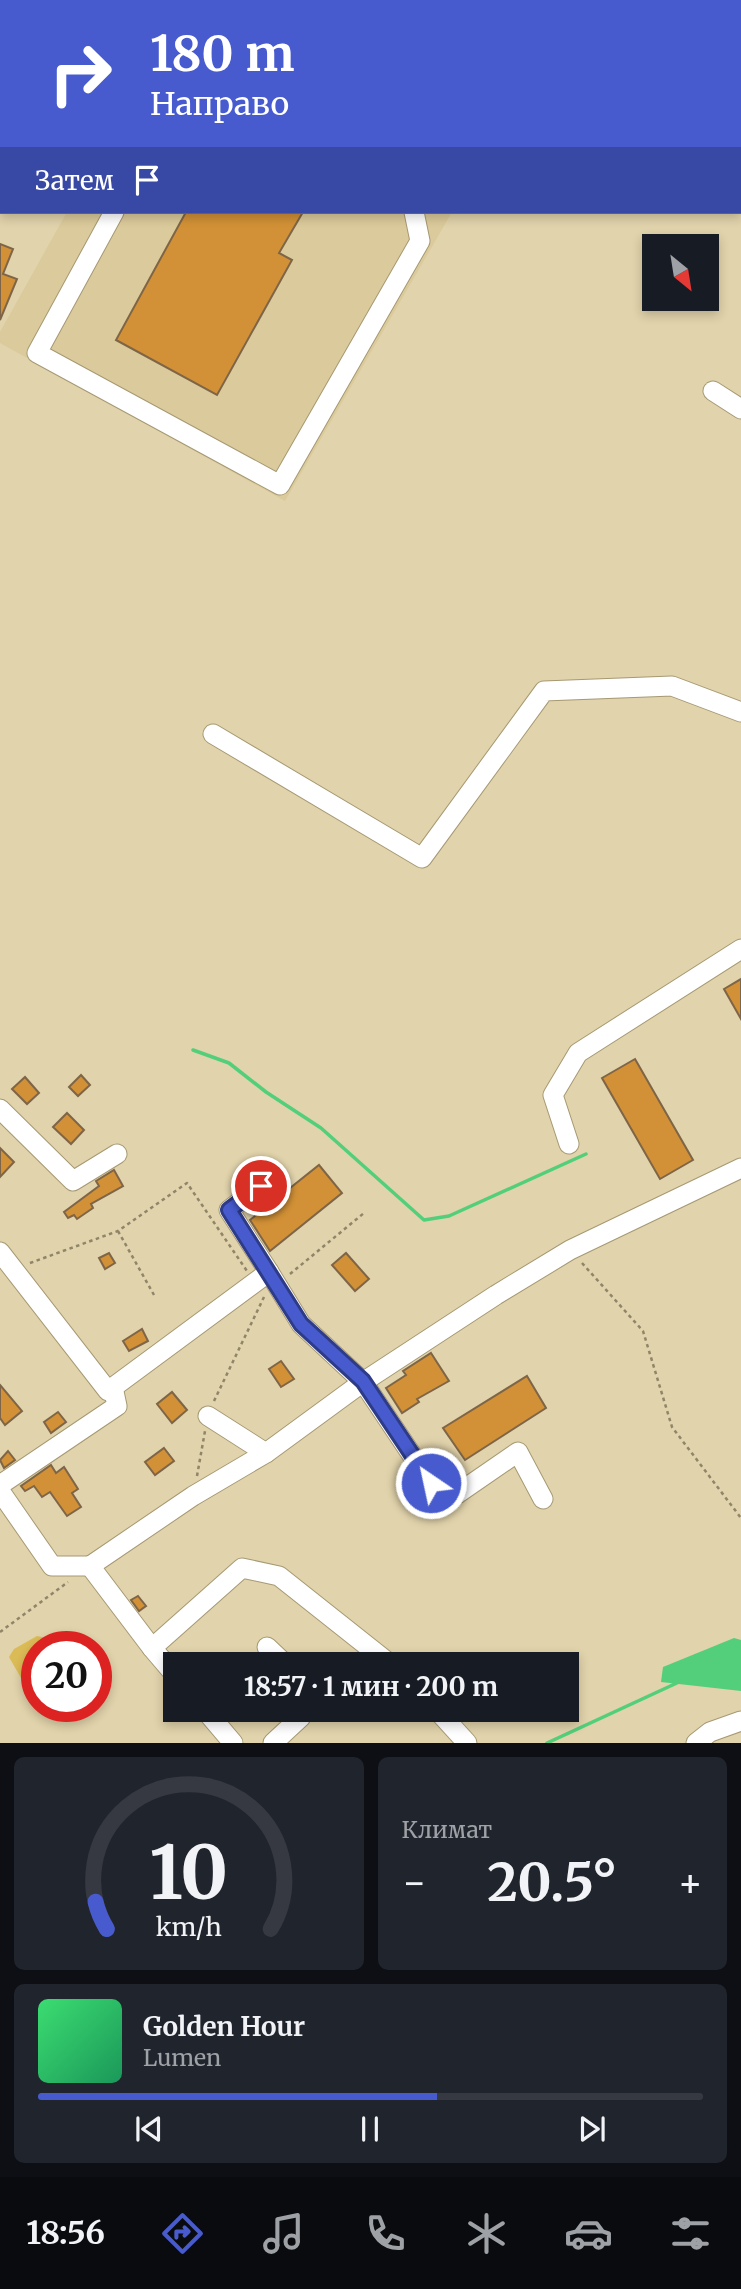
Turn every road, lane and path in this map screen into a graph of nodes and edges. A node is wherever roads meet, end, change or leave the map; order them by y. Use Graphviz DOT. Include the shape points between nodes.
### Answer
graph roads {
  1 [pos="113,214"];
  2 [pos="414,214"];
  3 [pos="713,391"];
  4 [pos="741,409"];
  5 [pos="741,712"];
  6 [pos="213,734"];
  7 [pos="741,949"];
  8 [pos="0,1109"];
  9 [pos="569,1144"];
  10 [pos="117,1154"];
  11 [pos="738,1173"];
  12 [pos="276,1174"];
  13 [pos="364,1213"];
  14 [pos="118,1231"];
  15 [pos="570,1250"];
  16 [pos="0,1252"];
  17 [pos="14,1269"];
  18 [pos="267,1280"];
  19 [pos="154,1295"];
  20 [pos="363,1381"];
  21 [pos="113,1387"];
  22 [pos="208,1416"];
  23 [pos="266,1452"];
  24 [pos="2,1496"];
  25 [pos="193,1496"];
  26 [pos="542,1499"];
  27 [pos="741,1518"];
  28 [pos="90,1566"];
  29 [pos="68,1582"];
  30 [pos="0,1632"];
  31 [pos="267,1647"];
  32 [pos="152,1648"];
  33 [pos="272,1652"];
  34 [pos="375,1652"];
  35 [pos="163,1661"];
  36 [pos="741,1721"];
  37 [pos="215,1722"];
  38 [pos="296,1722"];
  39 [pos="448,1722"];
  40 [pos="233,1743"];
  41 [pos="273,1743"];
  42 [pos="467,1743"];
  43 [pos="696,1743"];
  1 -- 2 [label="street" via="37,353 280,485 420,241"];
  3 -- 4 [label="street"];
  5 -- 6 [label="street" via="672,686 544,691 422,858"];
  7 -- 9 [label="street" via="578,1053 552,1095"];
  8 -- 10 [label="street" via="73,1181"];
  11 -- 15 [label="street"];
  12 -- 18 [label="street" via="229,1210"];
  13 -- 18 [label="path"];
  14 -- 17 [label="path"];
  14 -- 18 [label="path" via="187,1183"];
  14 -- 19 [label="path"];
  15 -- 20 [label="street"];
  15 -- 27 [label="path" via="643,1331 672,1427"];
  16 -- 17 [label="street"];
  17 -- 21 [label="street" via="108,1391"];
  18 -- 20 [label="street" via="301,1324"];
  18 -- 21 [label="street"];
  18 -- 22 [label="path"];
  20 -- 23 [label="street"];
  20 -- 26 [label="street" via="444,1503 517,1452"];
  21 -- 24 [label="street" via="117,1406"];
  22 -- 23 [label="street"];
  22 -- 25 [label="path"];
  23 -- 25 [label="street"];
  24 -- 28 [label="street" via="52,1566"];
  25 -- 28 [label="street"];
  28 -- 32 [label="street"];
  29 -- 30 [label="path"];
  31 -- 33 [label="street"];
  32 -- 34 [label="street" via="242,1568 279,1576"];
  32 -- 35 [label="street"];
  36 -- 43 [label="street" via="710,1732"];
  37 -- 40 [label="street"];
  38 -- 41 [label="street"];
  39 -- 42 [label="street"];
}
